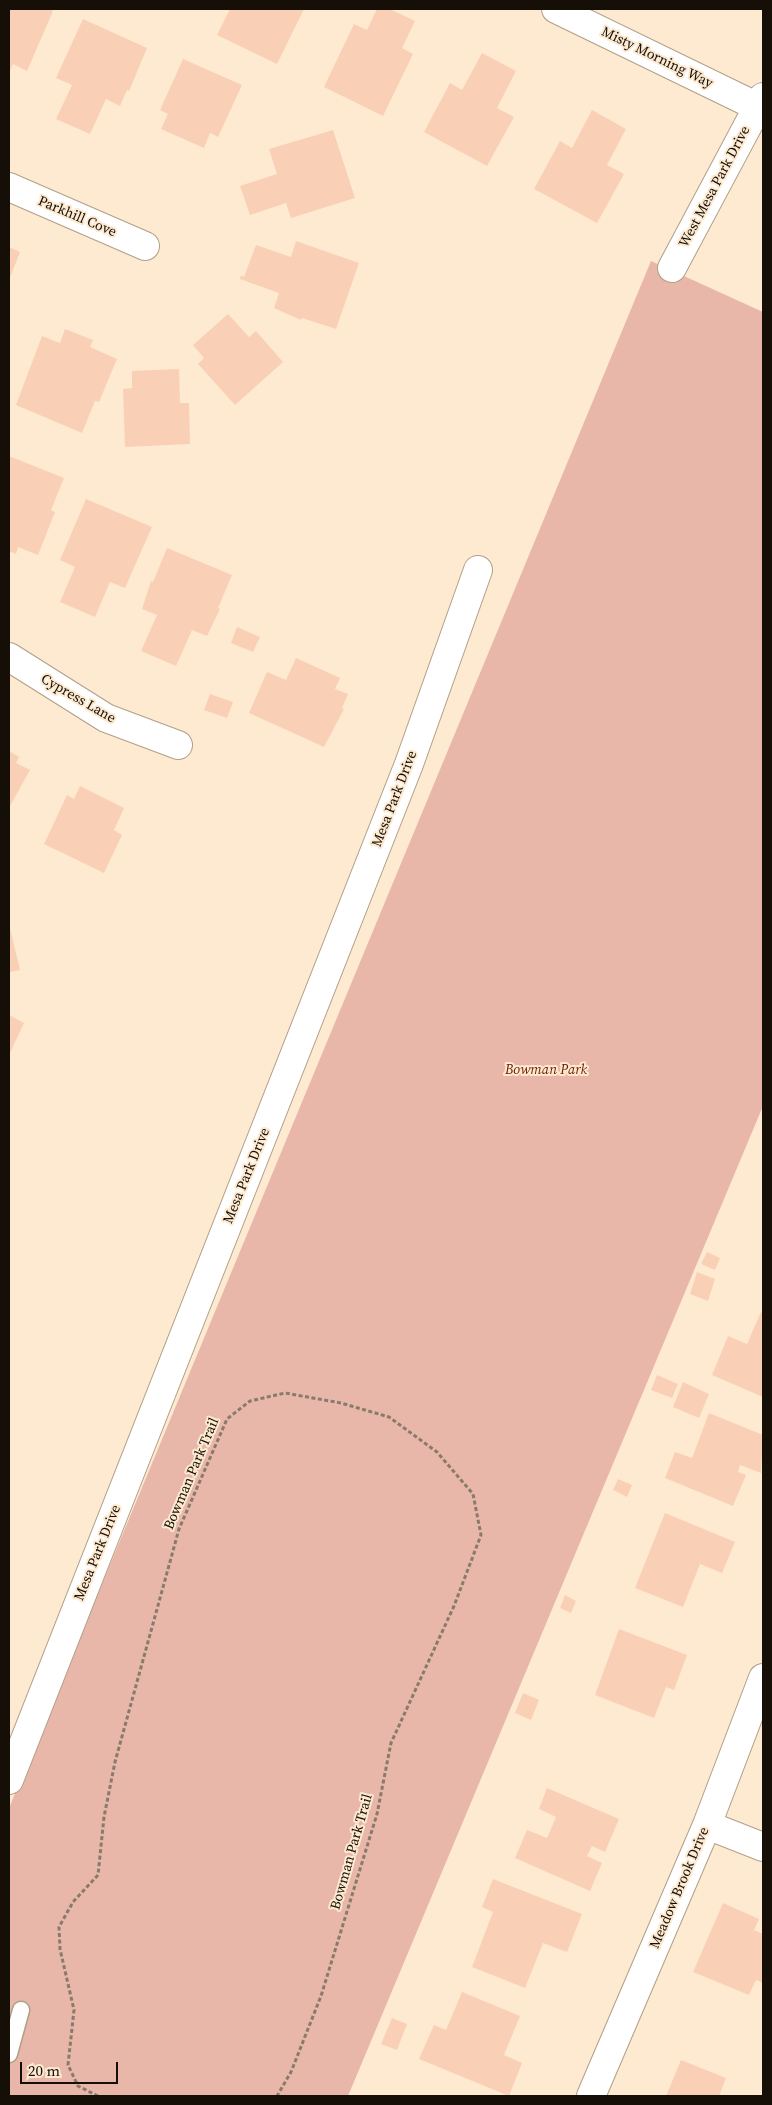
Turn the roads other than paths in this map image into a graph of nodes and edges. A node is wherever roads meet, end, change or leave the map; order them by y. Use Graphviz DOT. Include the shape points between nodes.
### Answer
graph roads {
  1 [pos="556,9"];
  2 [pos="761,102"];
  3 [pos="9,187"];
  4 [pos="145,246"];
  5 [pos="672,268"];
  6 [pos="478,570"];
  7 [pos="9,657"];
  8 [pos="178,745"];
  9 [pos="763,1678"];
  10 [pos="9,1780"];
  11 [pos="707,1825"];
  12 [pos="763,1847"];
  13 [pos="21,2010"];
  14 [pos="9,2054"];
  15 [pos="591,2096"];
  1 -- 2 [label="street, Misty Morning Way"];
  2 -- 5 [label="street, West Mesa Park Drive"];
  3 -- 4 [label="street, Parkhill Cove"];
  6 -- 10 [label="street, Mesa Park Drive" via="409,764"];
  7 -- 8 [label="street, Cypress Lane" via="106,718"];
  9 -- 11 [label="street, Meadow Brook Drive"];
  11 -- 12 [label="street"];
  11 -- 15 [label="street, Meadow Brook Drive"];
  13 -- 14 [label="lane"];
}
